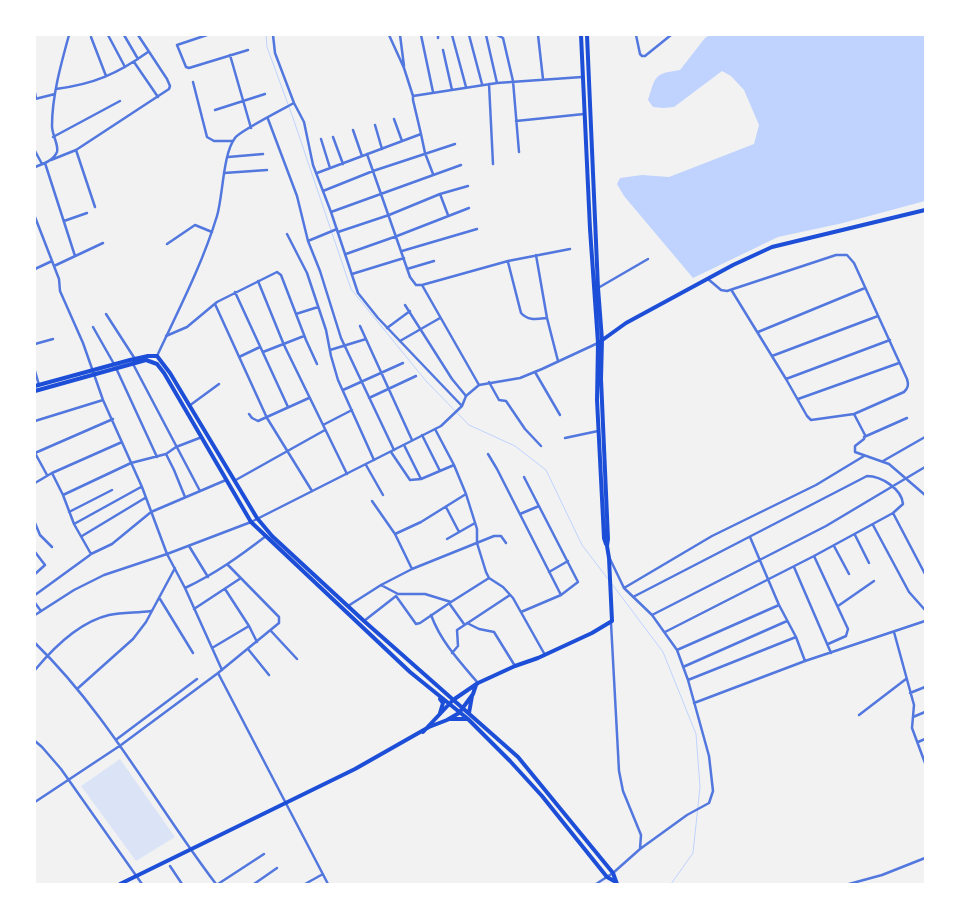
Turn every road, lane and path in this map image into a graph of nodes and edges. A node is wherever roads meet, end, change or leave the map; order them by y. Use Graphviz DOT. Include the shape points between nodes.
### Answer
graph roads {
  1 [pos="69,35"];
  2 [pos="108,35"];
  3 [pos="124,35"];
  4 [pos="138,35"];
  5 [pos="208,35"];
  6 [pos="273,35"];
  7 [pos="388,35"];
  8 [pos="400,35"];
  9 [pos="421,35"];
  10 [pos="452,35"];
  11 [pos="469,35"];
  12 [pos="486,35"];
  13 [pos="497,35"];
  14 [pos="538,35"];
  15 [pos="581,35"];
  16 [pos="587,35"];
  17 [pos="636,35"];
  18 [pos="671,35"];
  19 [pos="91,37"];
  20 [pos="248,50"];
  21 [pos="443,50"];
  22 [pos="148,52"];
  23 [pos="230,55"];
  24 [pos="138,59"];
  25 [pos="134,62"];
  26 [pos="125,67"];
  27 [pos="404,68"];
  28 [pos="106,76"];
  29 [pos="583,76"];
  30 [pos="543,79"];
  31 [pos="193,82"];
  32 [pos="513,82"];
  33 [pos="497,83"];
  34 [pos="489,84"];
  35 [pos="482,85"];
  36 [pos="466,87"];
  37 [pos="56,89"];
  38 [pos="452,90"];
  39 [pos="433,92"];
  40 [pos="35,93"];
  41 [pos="55,94"];
  42 [pos="265,94"];
  43 [pos="414,96"];
  44 [pos="158,97"];
  45 [pos="36,98"];
  46 [pos="120,101"];
  47 [pos="243,101"];
  48 [pos="292,104"];
  49 [pos="215,110"];
  50 [pos="584,114"];
  51 [pos="268,118"];
  52 [pos="394,119"];
  53 [pos="516,120"];
  54 [pos="375,125"];
  55 [pos="251,128"];
  56 [pos="353,130"];
  57 [pos="421,134"];
  58 [pos="53,137"];
  59 [pos="333,137"];
  60 [pos="321,139"];
  61 [pos="233,141"];
  62 [pos="402,141"];
  63 [pos="455,144"];
  64 [pos="382,149"];
  65 [pos="76,150"];
  66 [pos="35,151"];
  67 [pos="519,152"];
  68 [pos="425,153"];
  69 [pos="263,154"];
  70 [pos="367,154"];
  71 [pos="362,156"];
  72 [pos="228,157"];
  73 [pos="51,160"];
  74 [pos="43,163"];
  75 [pos="343,164"];
  76 [pos="493,164"];
  77 [pos="461,165"];
  78 [pos="35,167"];
  79 [pos="330,168"];
  80 [pos="268,170"];
  81 [pos="373,171"];
  82 [pos="224,173"];
  83 [pos="317,174"];
  84 [pos="433,174"];
  85 [pos="468,186"];
  86 [pos="323,191"];
  87 [pos="381,193"];
  88 [pos="440,194"];
  89 [pos="96,207"];
  90 [pos="469,208"];
  91 [pos="925,210"];
  92 [pos="331,212"];
  93 [pos="87,213"];
  94 [pos="448,215"];
  95 [pos="389,216"];
  96 [pos="35,217"];
  97 [pos="64,221"];
  98 [pos="477,230"];
  99 [pos="338,231"];
  100 [pos="212,232"];
  101 [pos="287,234"];
  102 [pos="397,236"];
  103 [pos="308,241"];
  104 [pos="103,243"];
  105 [pos="167,244"];
  106 [pos="570,249"];
  107 [pos="402,251"];
  108 [pos="346,254"];
  109 [pos="536,255"];
  110 [pos="75,256"];
  111 [pos="404,258"];
  112 [pos="648,259"];
  113 [pos="52,261"];
  114 [pos="434,261"];
  115 [pos="508,262"];
  116 [pos="54,266"];
  117 [pos="35,269"];
  118 [pos="407,269"];
  119 [pos="352,274"];
  120 [pos="708,279"];
  121 [pos="258,281"];
  122 [pos="422,285"];
  123 [pos="598,288"];
  124 [pos="865,288"];
  125 [pos="732,290"];
  126 [pos="235,292"];
  127 [pos="215,304"];
  128 [pos="405,305"];
  129 [pos="318,307"];
  130 [pos="410,311"];
  131 [pos="106,314"];
  132 [pos="296,314"];
  133 [pos="878,316"];
  134 [pos="440,318"];
  135 [pos="547,318"];
  136 [pos="360,326"];
  137 [pos="92,327"];
  138 [pos="387,328"];
  139 [pos="421,328"];
  140 [pos="758,332"];
  141 [pos="166,336"];
  142 [pos="304,336"];
  143 [pos="366,338"];
  144 [pos="53,339"];
  145 [pos="602,340"];
  146 [pos="890,340"];
  147 [pos="400,341"];
  148 [pos="598,343"];
  149 [pos="35,344"];
  150 [pos="284,345"];
  151 [pos="345,346"];
  152 [pos="260,347"];
  153 [pos="330,350"];
  154 [pos="263,352"];
  155 [pos="157,356"];
  156 [pos="772,356"];
  157 [pos="239,357"];
  158 [pos="135,359"];
  159 [pos="558,361"];
  160 [pos="132,363"];
  161 [pos="403,363"];
  162 [pos="899,363"];
  163 [pos="317,364"];
  164 [pos="115,366"];
  165 [pos="92,370"];
  166 [pos="35,371"];
  167 [pos="381,372"];
  168 [pos="535,372"];
  169 [pos="94,375"];
  170 [pos="416,376"];
  171 [pos="786,379"];
  172 [pos="361,381"];
  173 [pos="489,382"];
  174 [pos="219,384"];
  175 [pos="37,385"];
  176 [pos="479,385"];
  177 [pos="389,389"];
  178 [pos="343,390"];
  179 [pos="35,391"];
  180 [pos="466,396"];
  181 [pos="309,398"];
  182 [pos="370,398"];
  183 [pos="798,399"];
  184 [pos="103,400"];
  185 [pos="189,406"];
  186 [pos="288,407"];
  187 [pos="461,407"];
  188 [pos="352,410"];
  189 [pos="249,414"];
  190 [pos="854,414"];
  191 [pos="560,415"];
  192 [pos="267,418"];
  193 [pos="908,418"];
  194 [pos="113,419"];
  195 [pos="35,421"];
  196 [pos="323,425"];
  197 [pos="435,429"];
  198 [pos="325,430"];
  199 [pos="598,431"];
  200 [pos="422,436"];
  201 [pos="202,437"];
  202 [pos="864,437"];
  203 [pos="925,437"];
  204 [pos="565,438"];
  205 [pos="412,440"];
  206 [pos="122,442"];
  207 [pos="404,444"];
  208 [pos="542,446"];
  209 [pos="176,447"];
  210 [pos="286,451"];
  211 [pos="393,451"];
  212 [pos="35,453"];
  213 [pos="166,454"];
  214 [pos="488,454"];
  215 [pos="157,457"];
  216 [pos="863,457"];
  217 [pos="374,460"];
  218 [pos="882,461"];
  219 [pos="131,463"];
  220 [pos="366,465"];
  221 [pos="454,465"];
  222 [pos="925,467"];
  223 [pos="440,471"];
  224 [pos="52,472"];
  225 [pos="347,474"];
  226 [pos="47,475"];
  227 [pos="524,477"];
  228 [pos="421,478"];
  229 [pos="906,478"];
  230 [pos="227,479"];
  231 [pos="234,481"];
  232 [pos="35,483"];
  233 [pos="893,486"];
  234 [pos="142,487"];
  235 [pos="112,490"];
  236 [pos="200,491"];
  237 [pos="312,491"];
  238 [pos="63,494"];
  239 [pos="466,494"];
  240 [pos="383,495"];
  241 [pos="925,495"];
  242 [pos="185,497"];
  243 [pos="144,498"];
  244 [pos="372,501"];
  245 [pos="539,506"];
  246 [pos="446,507"];
  247 [pos="69,512"];
  248 [pos="151,512"];
  249 [pos="894,513"];
  250 [pos="520,514"];
  251 [pos="257,518"];
  252 [pos="251,522"];
  253 [pos="35,523"];
  254 [pos="475,523"];
  255 [pos="74,524"];
  256 [pos="873,525"];
  257 [pos="459,532"];
  258 [pos="40,534"];
  259 [pos="395,534"];
  260 [pos="854,535"];
  261 [pos="35,536"];
  262 [pos="82,536"];
  263 [pos="266,536"];
  264 [pos="750,537"];
  265 [pos="447,539"];
  266 [pos="477,543"];
  267 [pos="506,543"];
  268 [pos="189,546"];
  269 [pos="606,546"];
  270 [pos="834,546"];
  271 [pos="52,547"];
  272 [pos="35,552"];
  273 [pos="90,554"];
  274 [pos="167,554"];
  275 [pos="814,556"];
  276 [pos="609,560"];
  277 [pos="760,560"];
  278 [pos="568,562"];
  279 [pos="869,564"];
  280 [pos="228,565"];
  281 [pos="794,567"];
  282 [pos="176,568"];
  283 [pos="412,569"];
  284 [pos="549,572"];
  285 [pos="35,574"];
  286 [pos="849,574"];
  287 [pos="925,574"];
  288 [pos="208,577"];
  289 [pos="241,578"];
  290 [pos="489,578"];
  291 [pos="768,580"];
  292 [pos="874,581"];
  293 [pos="381,585"];
  294 [pos="185,588"];
  295 [pos="624,588"];
  296 [pos="226,589"];
  297 [pos="35,595"];
  298 [pos="397,595"];
  299 [pos="510,595"];
  300 [pos="561,595"];
  301 [pos="633,597"];
  302 [pos="160,599"];
  303 [pos="450,602"];
  304 [pos="35,603"];
  305 [pos="779,605"];
  306 [pos="348,606"];
  307 [pos="838,606"];
  308 [pos="194,609"];
  309 [pos="925,610"];
  310 [pos="41,611"];
  311 [pos="151,611"];
  312 [pos="521,612"];
  313 [pos="35,615"];
  314 [pos="431,615"];
  315 [pos="652,616"];
  316 [pos="364,621"];
  317 [pos="612,621"];
  318 [pos="787,621"];
  319 [pos="925,621"];
  320 [pos="466,624"];
  321 [pos="249,626"];
  322 [pos="271,630"];
  323 [pos="665,632"];
  324 [pos="894,632"];
  325 [pos="796,637"];
  326 [pos="257,642"];
  327 [pos="35,643"];
  328 [pos="828,644"];
  329 [pos="212,648"];
  330 [pos="248,649"];
  331 [pos="676,650"];
  332 [pos="193,653"];
  333 [pos="452,653"];
  334 [pos="831,653"];
  335 [pos="47,655"];
  336 [pos="545,655"];
  337 [pos="297,658"];
  338 [pos="805,661"];
  339 [pos="515,666"];
  340 [pos="683,667"];
  341 [pos="35,670"];
  342 [pos="222,670"];
  343 [pos="218,673"];
  344 [pos="269,675"];
  345 [pos="197,679"];
  346 [pos="906,679"];
  347 [pos="688,680"];
  348 [pos="477,684"];
  349 [pos="925,688"];
  350 [pos="77,689"];
  351 [pos="910,693"];
  352 [pos="473,694"];
  353 [pos="438,695"];
  354 [pos="454,700"];
  355 [pos="694,703"];
  356 [pos="449,705"];
  357 [pos="462,707"];
  358 [pos="459,712"];
  359 [pos="925,712"];
  360 [pos="440,713"];
  361 [pos="469,713"];
  362 [pos="860,715"];
  363 [pos="913,717"];
  364 [pos="447,720"];
  365 [pos="468,720"];
  366 [pos="423,732"];
  367 [pos="117,739"];
  368 [pos="925,739"];
  369 [pos="35,742"];
  370 [pos="918,742"];
  371 [pos="121,745"];
  372 [pos="925,763"];
  373 [pos="69,780"];
  374 [pos="35,802"];
  375 [pos="285,802"];
  376 [pos="190,849"];
  377 [pos="640,849"];
  378 [pos="264,854"];
  379 [pos="924,859"];
  380 [pos="925,863"];
  381 [pos="170,866"];
  382 [pos="277,868"];
  383 [pos="613,873"];
  384 [pos="323,874"];
  385 [pos="136,876"];
  386 [pos="607,877"];
  387 [pos="616,882"];
  388 [pos="120,884"];
  389 [pos="142,884"];
  390 [pos="182,884"];
  391 [pos="217,884"];
  392 [pos="254,884"];
  393 [pos="306,884"];
  394 [pos="328,884"];
  395 [pos="596,884"];
  396 [pos="848,884"];
  1 -- 37 [label="street"];
  2 -- 26 [label="street"];
  3 -- 24 [label="street"];
  4 -- 22 [label="street"];
  5 -- 23 [label="street" via="177,45 186,67"];
  6 -- 48 [label="street" via="275,53"];
  7 -- 27 [label="street"];
  8 -- 27 [label="street"];
  9 -- 39 [label="street"];
  10 -- 36 [label="street"];
  11 -- 35 [label="street"];
  12 -- 33 [label="street"];
  13 -- 32 [label="street" via="503,38"];
  14 -- 30 [label="street"];
  15 -- 29 [label="main road"];
  16 -- 123 [label="main road"];
  17 -- 18 [label="street" via="640,54 645,56"];
  19 -- 28 [label="street"];
  20 -- 23 [label="street"];
  21 -- 38 [label="street"];
  22 -- 24 [label="street"];
  22 -- 44 [label="street" via="170,86"];
  23 -- 47 [label="street"];
  24 -- 25 [label="street"];
  25 -- 26 [label="street"];
  25 -- 44 [label="street"];
  26 -- 28 [label="street"];
  27 -- 43 [label="street"];
  28 -- 37 [label="street" via="79,86"];
  29 -- 30 [label="street"];
  29 -- 50 [label="main road"];
  30 -- 32 [label="street"];
  31 -- 61 [label="street" via="207,137 214,141"];
  32 -- 33 [label="street"];
  32 -- 53 [label="street"];
  33 -- 34 [label="street"];
  34 -- 35 [label="street"];
  34 -- 76 [label="street"];
  35 -- 36 [label="street"];
  36 -- 38 [label="street"];
  37 -- 41 [label="street"];
  38 -- 39 [label="street"];
  39 -- 43 [label="street"];
  40 -- 45 [label="street"];
  41 -- 45 [label="street"];
  41 -- 58 [label="street"];
  42 -- 47 [label="street"];
  43 -- 57 [label="street"];
  44 -- 65 [label="street"];
  46 -- 58 [label="street"];
  47 -- 49 [label="street"];
  47 -- 55 [label="street"];
  48 -- 51 [label="street"];
  48 -- 83 [label="street" via="304,122"];
  50 -- 53 [label="street"];
  50 -- 148 [label="main road"];
  51 -- 55 [label="street"];
  51 -- 103 [label="street" via="297,196"];
  52 -- 62 [label="street"];
  53 -- 67 [label="street"];
  54 -- 64 [label="street"];
  55 -- 61 [label="street" via="235,136"];
  56 -- 71 [label="street"];
  57 -- 62 [label="street"];
  57 -- 68 [label="street"];
  58 -- 73 [label="street" via="58,147"];
  59 -- 75 [label="street"];
  60 -- 79 [label="street"];
  61 -- 72 [label="street"];
  62 -- 64 [label="street"];
  63 -- 68 [label="street"];
  64 -- 70 [label="street"];
  65 -- 73 [label="street"];
  65 -- 89 [label="street"];
  66 -- 74 [label="street"];
  68 -- 81 [label="street"];
  68 -- 84 [label="street"];
  69 -- 72 [label="street"];
  70 -- 71 [label="street"];
  70 -- 81 [label="street"];
  71 -- 75 [label="street"];
  72 -- 82 [label="street"];
  73 -- 74 [label="street"];
  74 -- 78 [label="street"];
  74 -- 97 [label="street"];
  75 -- 79 [label="street"];
  77 -- 84 [label="street"];
  79 -- 83 [label="street"];
  80 -- 82 [label="street"];
  81 -- 86 [label="street"];
  81 -- 87 [label="street"];
  82 -- 100 [label="street"];
  83 -- 86 [label="street"];
  84 -- 87 [label="street"];
  85 -- 88 [label="street"];
  86 -- 92 [label="street"];
  87 -- 92 [label="street"];
  87 -- 95 [label="street"];
  88 -- 94 [label="street"];
  88 -- 95 [label="street"];
  90 -- 94 [label="street"];
  91 -- 120 [label="main road" via="772,247"];
  92 -- 99 [label="street"];
  93 -- 97 [label="street"];
  94 -- 102 [label="street"];
  95 -- 99 [label="street"];
  95 -- 102 [label="street"];
  96 -- 113 [label="street"];
  97 -- 110 [label="street"];
  98 -- 107 [label="street"];
  99 -- 103 [label="street"];
  99 -- 108 [label="street"];
  100 -- 105 [label="street" via="195,225"];
  100 -- 141 [label="street"];
  101 -- 129 [label="street" via="307,273"];
  102 -- 107 [label="street"];
  102 -- 108 [label="street"];
  103 -- 151 [label="street"];
  104 -- 110 [label="street"];
  106 -- 109 [label="street"];
  107 -- 111 [label="street"];
  108 -- 119 [label="street"];
  109 -- 115 [label="street"];
  109 -- 135 [label="street"];
  110 -- 116 [label="street"];
  111 -- 118 [label="street"];
  111 -- 119 [label="street"];
  112 -- 123 [label="street"];
  113 -- 116 [label="street"];
  113 -- 117 [label="street"];
  114 -- 118 [label="street"];
  115 -- 122 [label="street"];
  115 -- 135 [label="street" via="521,313 530,319"];
  116 -- 165 [label="street" via="60,292"];
  118 -- 122 [label="street" via="412,282"];
  119 -- 138 [label="street" via="358,293"];
  120 -- 125 [label="street" via="722,290"];
  120 -- 145 [label="main road" via="626,323"];
  121 -- 126 [label="street"];
  121 -- 132 [label="street" via="280,273"];
  121 -- 150 [label="street"];
  122 -- 134 [label="street"];
  123 -- 145 [label="main road"];
  124 -- 125 [label="street" via="851,258 842,254"];
  124 -- 133 [label="street"];
  124 -- 140 [label="street"];
  125 -- 140 [label="street"];
  126 -- 127 [label="street"];
  126 -- 152 [label="street"];
  127 -- 141 [label="street" via="187,327"];
  127 -- 157 [label="street"];
  128 -- 130 [label="street"];
  129 -- 132 [label="street"];
  129 -- 153 [label="street"];
  130 -- 138 [label="street"];
  130 -- 139 [label="street"];
  131 -- 158 [label="street"];
  132 -- 142 [label="street"];
  133 -- 146 [label="street"];
  133 -- 156 [label="street"];
  134 -- 139 [label="street"];
  134 -- 176 [label="street"];
  135 -- 159 [label="street"];
  136 -- 143 [label="street"];
  137 -- 164 [label="street"];
  138 -- 147 [label="street"];
  139 -- 147 [label="street"];
  139 -- 180 [label="street" via="452,380"];
  140 -- 156 [label="street"];
  141 -- 155 [label="street"];
  142 -- 150 [label="street"];
  142 -- 163 [label="street"];
  143 -- 151 [label="street"];
  143 -- 167 [label="street"];
  144 -- 149 [label="street"];
  145 -- 148 [label="main road"];
  145 -- 269 [label="main road"];
  146 -- 162 [label="street"];
  146 -- 171 [label="street"];
  147 -- 187 [label="street"];
  148 -- 159 [label="street"];
  148 -- 199 [label="main road"];
  150 -- 154 [label="street"];
  150 -- 181 [label="street"];
  151 -- 153 [label="street"];
  151 -- 172 [label="street"];
  152 -- 154 [label="street"];
  152 -- 157 [label="street"];
  153 -- 178 [label="street"];
  154 -- 186 [label="street"];
  155 -- 158 [label="main road"];
  155 -- 185 [label="main road"];
  156 -- 171 [label="street"];
  157 -- 192 [label="street"];
  158 -- 164 [label="main road"];
  159 -- 168 [label="street"];
  160 -- 164 [label="main road"];
  160 -- 201 [label="main road" via="146,360 157,364"];
  160 -- 209 [label="street"];
  161 -- 167 [label="street"];
  162 -- 183 [label="street"];
  162 -- 190 [label="street" via="907,379 907,390"];
  164 -- 165 [label="main road"];
  164 -- 169 [label="main road"];
  164 -- 215 [label="street"];
  165 -- 169 [label="street"];
  165 -- 175 [label="main road"];
  166 -- 175 [label="street"];
  167 -- 172 [label="street"];
  167 -- 177 [label="street"];
  168 -- 173 [label="street" via="520,378"];
  168 -- 191 [label="street"];
  169 -- 179 [label="main road"];
  169 -- 184 [label="street"];
  170 -- 177 [label="street"];
  171 -- 183 [label="street"];
  172 -- 178 [label="street"];
  172 -- 182 [label="street"];
  173 -- 176 [label="street"];
  173 -- 208 [label="street" via="499,400 506,402"];
  174 -- 185 [label="street"];
  176 -- 180 [label="street"];
  177 -- 182 [label="street"];
  177 -- 205 [label="street"];
  178 -- 188 [label="street"];
  180 -- 187 [label="street"];
  181 -- 186 [label="street"];
  181 -- 196 [label="street"];
  182 -- 211 [label="street"];
  183 -- 190 [label="street" via="811,420"];
  184 -- 194 [label="street"];
  184 -- 195 [label="street"];
  185 -- 231 [label="main road"];
  186 -- 192 [label="street"];
  187 -- 197 [label="street"];
  188 -- 196 [label="street"];
  188 -- 217 [label="street"];
  189 -- 192 [label="street" via="258,421"];
  190 -- 202 [label="street"];
  192 -- 210 [label="street"];
  193 -- 202 [label="street"];
  194 -- 206 [label="street"];
  194 -- 212 [label="street"];
  196 -- 198 [label="street"];
  197 -- 200 [label="street"];
  197 -- 221 [label="street"];
  198 -- 210 [label="street"];
  198 -- 225 [label="street"];
  199 -- 204 [label="street"];
  199 -- 269 [label="main road"];
  200 -- 205 [label="street"];
  200 -- 223 [label="street"];
  201 -- 209 [label="street"];
  201 -- 230 [label="main road"];
  202 -- 216 [label="street" via="854,450"];
  203 -- 218 [label="street"];
  205 -- 207 [label="street"];
  206 -- 219 [label="street"];
  206 -- 224 [label="street"];
  207 -- 211 [label="street"];
  207 -- 228 [label="street"];
  209 -- 213 [label="street"];
  209 -- 236 [label="street"];
  210 -- 231 [label="street"];
  210 -- 237 [label="street"];
  211 -- 217 [label="street"];
  211 -- 228 [label="street" via="407,478 412,481"];
  212 -- 226 [label="street"];
  213 -- 215 [label="street"];
  213 -- 242 [label="street"];
  214 -- 250 [label="street"];
  215 -- 219 [label="street"];
  216 -- 218 [label="street"];
  216 -- 295 [label="street" via="816,485 712,536"];
  217 -- 220 [label="street"];
  218 -- 229 [label="street"];
  219 -- 234 [label="street"];
  219 -- 238 [label="street"];
  220 -- 225 [label="street"];
  220 -- 240 [label="street"];
  221 -- 223 [label="street"];
  221 -- 239 [label="street"];
  222 -- 229 [label="street"];
  223 -- 228 [label="street"];
  224 -- 226 [label="street"];
  224 -- 238 [label="street"];
  225 -- 237 [label="street"];
  226 -- 232 [label="street"];
  227 -- 245 [label="street"];
  229 -- 233 [label="street"];
  229 -- 241 [label="street"];
  230 -- 236 [label="street"];
  230 -- 252 [label="main road"];
  231 -- 251 [label="main road"];
  233 -- 249 [label="street" via="903,502"];
  233 -- 264 [label="street" via="876,477 862,478"];
  233 -- 277 [label="street"];
  234 -- 243 [label="street"];
  234 -- 255 [label="street"];
  235 -- 247 [label="street"];
  236 -- 242 [label="street"];
  237 -- 251 [label="street"];
  238 -- 247 [label="street"];
  239 -- 246 [label="street"];
  239 -- 254 [label="street"];
  242 -- 248 [label="street"];
  243 -- 248 [label="street"];
  243 -- 262 [label="street"];
  244 -- 259 [label="street"];
  245 -- 250 [label="street"];
  245 -- 278 [label="street"];
  246 -- 257 [label="street"];
  246 -- 259 [label="street"];
  247 -- 255 [label="street"];
  248 -- 273 [label="street" via="112,544"];
  248 -- 274 [label="street"];
  249 -- 256 [label="street"];
  249 -- 287 [label="street"];
  250 -- 284 [label="street"];
  251 -- 252 [label="street"];
  251 -- 306 [label="main road" via="272,536"];
  252 -- 263 [label="main road"];
  252 -- 268 [label="street"];
  253 -- 258 [label="street"];
  254 -- 257 [label="street"];
  254 -- 266 [label="street"];
  255 -- 262 [label="street"];
  256 -- 260 [label="street"];
  256 -- 309 [label="street" via="909,592"];
  257 -- 265 [label="street"];
  258 -- 261 [label="street"];
  258 -- 271 [label="street"];
  259 -- 283 [label="street"];
  260 -- 270 [label="street"];
  260 -- 279 [label="street"];
  262 -- 273 [label="street"];
  263 -- 280 [label="street"];
  263 -- 353 [label="main road"];
  264 -- 277 [label="street"];
  264 -- 301 [label="street"];
  266 -- 267 [label="street" via="498,535"];
  266 -- 283 [label="street"];
  266 -- 290 [label="street"];
  268 -- 274 [label="street"];
  268 -- 288 [label="street"];
  269 -- 276 [label="main road"];
  270 -- 275 [label="street"];
  270 -- 286 [label="street"];
  272 -- 285 [label="street" via="45,565"];
  273 -- 297 [label="street"];
  274 -- 282 [label="street"];
  274 -- 310 [label="street" via="104,575"];
  275 -- 281 [label="street"];
  275 -- 307 [label="street"];
  276 -- 295 [label="street"];
  276 -- 317 [label="main road"];
  277 -- 291 [label="street"];
  277 -- 315 [label="street"];
  278 -- 284 [label="street"];
  278 -- 300 [label="street" via="578,582"];
  280 -- 288 [label="street"];
  280 -- 289 [label="street"];
  281 -- 291 [label="street"];
  281 -- 328 [label="street"];
  282 -- 294 [label="street"];
  282 -- 302 [label="street"];
  283 -- 293 [label="street"];
  284 -- 300 [label="street"];
  288 -- 294 [label="street"];
  289 -- 296 [label="street"];
  289 -- 322 [label="street" via="279,617 279,623"];
  290 -- 299 [label="street"];
  290 -- 303 [label="street"];
  291 -- 305 [label="street"];
  291 -- 323 [label="street"];
  292 -- 307 [label="street"];
  293 -- 298 [label="street"];
  293 -- 306 [label="street"];
  294 -- 308 [label="street"];
  295 -- 301 [label="street"];
  296 -- 308 [label="street"];
  296 -- 321 [label="street"];
  298 -- 303 [label="street" via="425,594"];
  298 -- 314 [label="street" via="416,624"];
  298 -- 316 [label="street"];
  299 -- 312 [label="street"];
  299 -- 320 [label="street"];
  300 -- 312 [label="street"];
  301 -- 315 [label="street"];
  302 -- 311 [label="street"];
  302 -- 332 [label="street"];
  303 -- 314 [label="street"];
  303 -- 320 [label="street"];
  304 -- 310 [label="street"];
  305 -- 318 [label="street"];
  305 -- 331 [label="street"];
  306 -- 316 [label="main road"];
  307 -- 328 [label="street" via="848,632"];
  308 -- 329 [label="street"];
  310 -- 313 [label="street"];
  311 -- 335 [label="street" via="106,615 91,621"];
  311 -- 350 [label="street" via="133,639"];
  312 -- 336 [label="street"];
  314 -- 333 [label="street" via="437,632"];
  315 -- 323 [label="street"];
  316 -- 354 [label="main road"];
  317 -- 336 [label="main road"];
  317 -- 377 [label="street" via="619,771 623,791 641,835"];
  318 -- 325 [label="street"];
  318 -- 340 [label="street"];
  319 -- 324 [label="street"];
  320 -- 333 [label="street" via="457,630 458,646"];
  320 -- 339 [label="street" via="494,632"];
  321 -- 326 [label="street"];
  321 -- 329 [label="street"];
  322 -- 326 [label="street"];
  322 -- 337 [label="street"];
  323 -- 331 [label="street"];
  324 -- 334 [label="street"];
  324 -- 346 [label="street"];
  325 -- 338 [label="street"];
  325 -- 347 [label="street"];
  326 -- 330 [label="street"];
  327 -- 335 [label="street"];
  328 -- 334 [label="street"];
  329 -- 342 [label="street"];
  330 -- 342 [label="street"];
  330 -- 344 [label="street"];
  331 -- 340 [label="street"];
  333 -- 348 [label="street"];
  334 -- 338 [label="street"];
  335 -- 341 [label="street"];
  335 -- 350 [label="street"];
  336 -- 339 [label="main road"];
  338 -- 355 [label="street"];
  339 -- 348 [label="main road"];
  340 -- 347 [label="street"];
  342 -- 343 [label="street"];
  343 -- 371 [label="street"];
  343 -- 375 [label="street"];
  345 -- 367 [label="street"];
  346 -- 351 [label="street"];
  346 -- 362 [label="street"];
  347 -- 355 [label="street"];
  348 -- 352 [label="main road"];
  348 -- 354 [label="main road"];
  349 -- 351 [label="street"];
  350 -- 367 [label="street"];
  351 -- 363 [label="street"];
  352 -- 357 [label="main road"];
  352 -- 361 [label="main road"];
  353 -- 356 [label="main road"];
  353 -- 360 [label="main road" via="442,703"];
  354 -- 356 [label="main road"];
  354 -- 357 [label="main road"];
  355 -- 377 [label="street" via="709,756 713,780 711,801 687,814"];
  356 -- 358 [label="main road"];
  356 -- 360 [label="main road"];
  357 -- 358 [label="main road"];
  357 -- 361 [label="main road"];
  358 -- 364 [label="main road"];
  358 -- 365 [label="main road"];
  359 -- 363 [label="street"];
  360 -- 366 [label="main road"];
  361 -- 383 [label="main road" via="518,757"];
  363 -- 370 [label="street" via="912,728"];
  364 -- 365 [label="main road"];
  364 -- 366 [label="main road"];
  365 -- 386 [label="main road" via="542,796"];
  366 -- 375 [label="main road"];
  367 -- 371 [label="street"];
  368 -- 370 [label="street"];
  369 -- 373 [label="street" via="53,758"];
  370 -- 372 [label="street"];
  371 -- 373 [label="street"];
  371 -- 376 [label="street"];
  373 -- 374 [label="street"];
  373 -- 385 [label="street"];
  375 -- 376 [label="main road"];
  375 -- 384 [label="street"];
  376 -- 385 [label="main road"];
  376 -- 391 [label="street"];
  377 -- 383 [label="street"];
  378 -- 391 [label="street"];
  379 -- 380 [label="street"];
  379 -- 396 [label="street"];
  381 -- 390 [label="street"];
  382 -- 392 [label="street"];
  383 -- 386 [label="street"];
  383 -- 387 [label="main road"];
  384 -- 393 [label="street"];
  384 -- 394 [label="street"];
  385 -- 388 [label="main road"];
  385 -- 389 [label="street"];
  386 -- 387 [label="main road"];
  386 -- 395 [label="street"];
}
